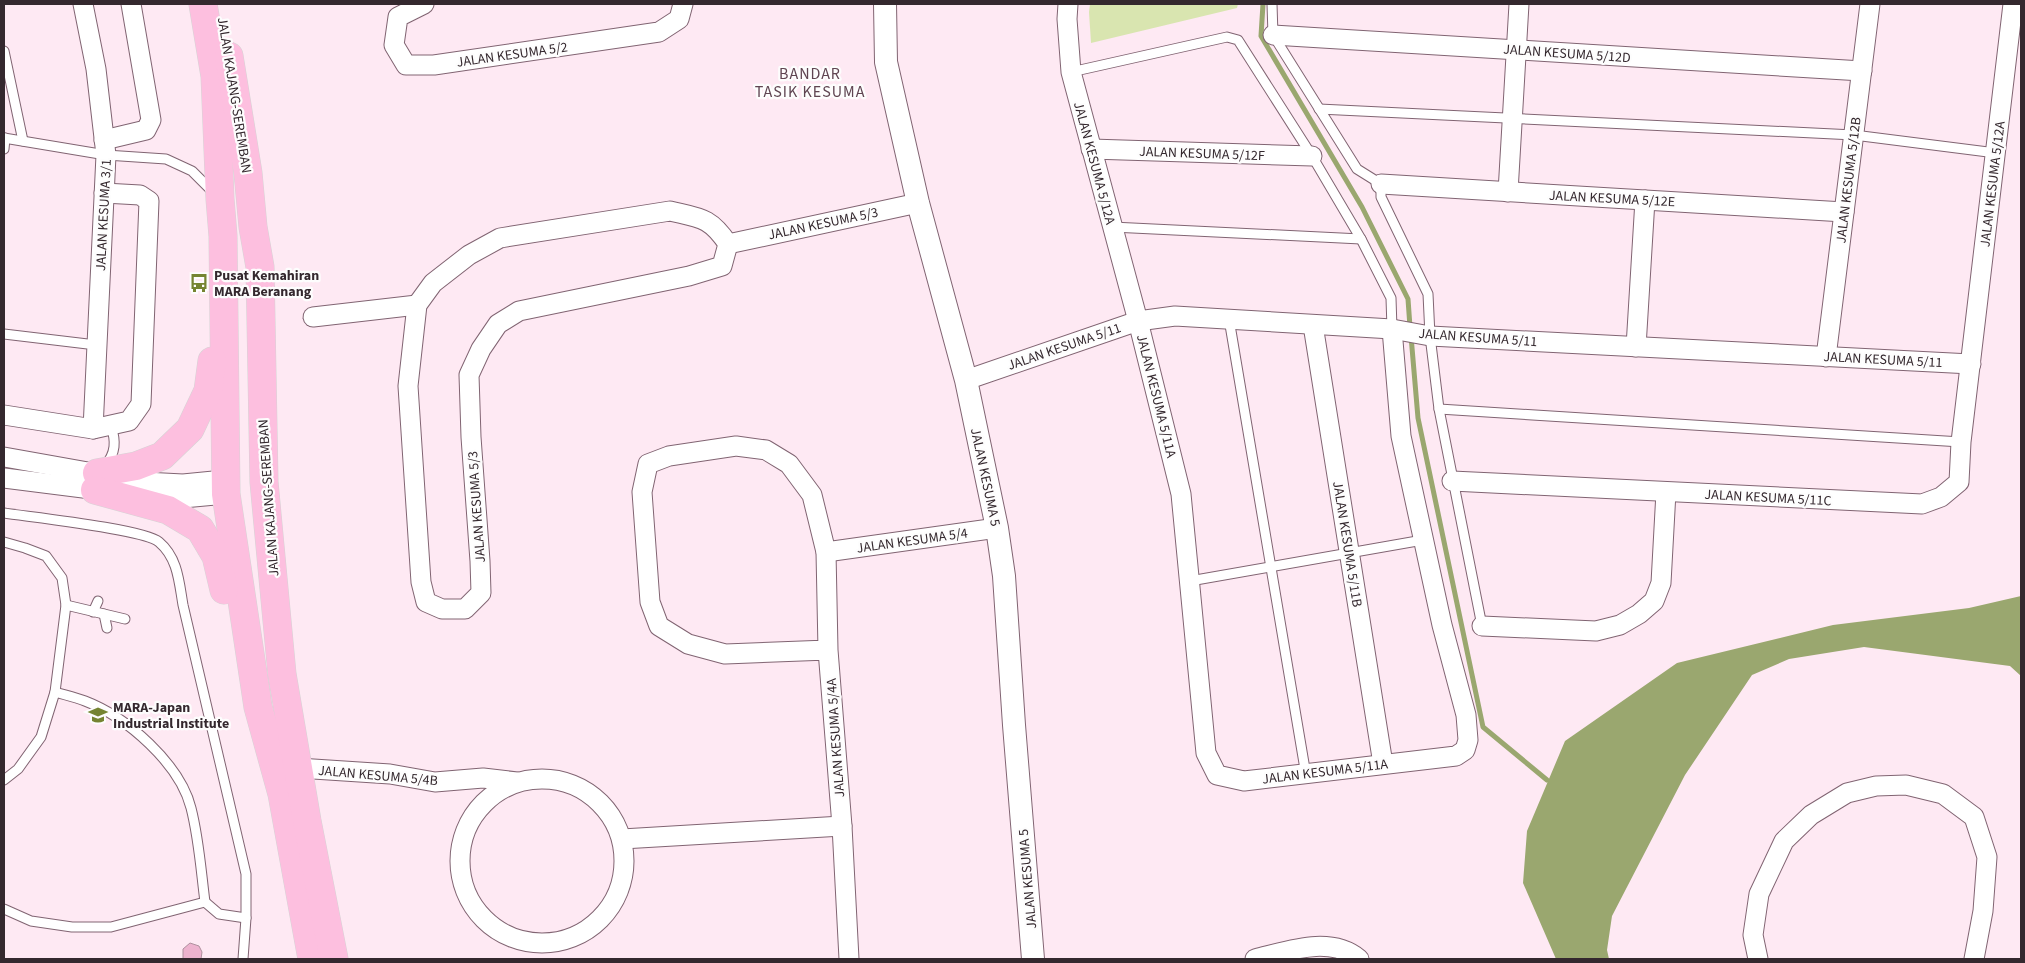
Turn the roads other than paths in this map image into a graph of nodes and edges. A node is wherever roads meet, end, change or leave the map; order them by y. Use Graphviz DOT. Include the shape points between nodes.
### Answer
graph roads {
  1 [pos="83,4"];
  2 [pos="131,4"];
  3 [pos="192,4"];
  4 [pos="203,4"];
  5 [pos="221,4"];
  6 [pos="424,4"];
  7 [pos="683,4"];
  8 [pos="885,4"];
  9 [pos="1068,4"];
  10 [pos="1272,4"];
  11 [pos="1519,4"];
  12 [pos="1870,4"];
  13 [pos="2013,4"];
  14 [pos="1273,35"];
  15 [pos="1517,50"];
  16 [pos="4,51"];
  17 [pos="1862,71"];
  18 [pos="1071,72"];
  19 [pos="215,76"];
  20 [pos="1319,109"];
  21 [pos="1513,118"];
  22 [pos="1854,135"];
  23 [pos="4,138"];
  24 [pos="23,141"];
  25 [pos="105,148"];
  26 [pos="4,149"];
  27 [pos="1091,149"];
  28 [pos="1996,153"];
  29 [pos="1312,156"];
  30 [pos="1381,184"];
  31 [pos="1508,192"];
  32 [pos="104,193"];
  33 [pos="220,198"];
  34 [pos="1645,200"];
  35 [pos="918,203"];
  36 [pos="1844,212"];
  37 [pos="1112,226"];
  38 [pos="253,227"];
  39 [pos="223,236"];
  40 [pos="1360,239"];
  41 [pos="728,244"];
  42 [pos="417,305"];
  43 [pos="312,318"];
  44 [pos="1229,319"];
  45 [pos="1138,321"];
  46 [pos="1313,325"];
  47 [pos="1411,332"];
  48 [pos="4,334"];
  49 [pos="96,345"];
  50 [pos="1636,347"];
  51 [pos="1826,356"];
  52 [pos="1971,364"];
  53 [pos="966,380"];
  54 [pos="1439,409"];
  55 [pos="4,415"];
  56 [pos="111,426"];
  57 [pos="92,429"];
  58 [pos="1962,442"];
  59 [pos="4,457"];
  60 [pos="4,478"];
  61 [pos="96,481"];
  62 [pos="1452,481"];
  63 [pos="227,487"];
  64 [pos="1666,492"];
  65 [pos="4,513"];
  66 [pos="997,528"];
  67 [pos="1423,540"];
  68 [pos="4,542"];
  69 [pos="826,552"];
  70 [pos="1349,553"];
  71 [pos="1271,567"];
  72 [pos="1190,581"];
  73 [pos="98,601"];
  74 [pos="66,605"];
  75 [pos="93,612"];
  76 [pos="104,614"];
  77 [pos="125,619"];
  78 [pos="1482,626"];
  79 [pos="107,628"];
  80 [pos="828,650"];
  81 [pos="282,674"];
  82 [pos="55,692"];
  83 [pos="1383,764"];
  84 [pos="298,768"];
  85 [pos="1306,775"];
  86 [pos="4,780"];
  87 [pos="517,782"];
  88 [pos="282,794"];
  89 [pos="842,826"];
  90 [pos="622,839"];
  91 [pos="205,902"];
  92 [pos="4,909"];
  93 [pos="246,918"];
  94 [pos="306,955"];
  95 [pos="243,959"];
  96 [pos="334,959"];
  97 [pos="849,959"];
  98 [pos="1033,959"];
  99 [pos="1255,959"];
  100 [pos="1359,959"];
  101 [pos="1758,959"];
  102 [pos="1974,959"];
  1 -- 25 [label="street, JALAN KESUMA 3/1" via="96,69"];
  2 -- 25 [label="street" via="151,120 146,130"];
  3 -- 19 [label="street"];
  4 -- 19 [label="main road, JALAN KAJANG-SEREMBAN"];
  5 -- 38 [label="main road, JALAN KAJANG-SEREMBAN" via="248,173"];
  6 -- 7 [label="street, JALAN KESUMA 5/2" via="398,17 394,45 406,65 434,65 660,32 679,19"];
  8 -- 35 [label="street, JALAN KESUMA 5" via="886,62"];
  9 -- 18 [label="street, JALAN KESUMA 5/12A"];
  10 -- 14 [label="lane"];
  11 -- 15 [label="street"];
  12 -- 17 [label="street, JALAN KESUMA 5/12B"];
  13 -- 28 [label="street, JALAN KESUMA 5/12A"];
  14 -- 15 [label="street, JALAN KESUMA 5/12D"];
  14 -- 20 [label="lane"];
  15 -- 17 [label="street, JALAN KESUMA 5/12D"];
  15 -- 21 [label="street"];
  16 -- 24 [label="lane"];
  17 -- 22 [label="street, JALAN KESUMA 5/12B"];
  18 -- 27 [label="street, JALAN KESUMA 5/12A"];
  18 -- 29 [label="lane" via="1227,37 1238,40"];
  19 -- 33 [label="main road, JALAN KAJANG-SEREMBAN"];
  20 -- 21 [label="lane"];
  20 -- 30 [label="lane" via="1357,169"];
  21 -- 22 [label="lane"];
  21 -- 31 [label="street"];
  22 -- 28 [label="lane"];
  22 -- 36 [label="street, JALAN KESUMA 5/12B"];
  23 -- 24 [label="lane"];
  23 -- 26 [label="lane"];
  24 -- 25 [label="lane"];
  25 -- 32 [label="street, JALAN KESUMA 3/1"];
  25 -- 33 [label="lane" via="166,159 192,171"];
  27 -- 29 [label="street, JALAN KESUMA 5/12F"];
  27 -- 37 [label="street, JALAN KESUMA 5/12A"];
  28 -- 52 [label="street, JALAN KESUMA 5/12A"];
  29 -- 40 [label="lane"];
  30 -- 31 [label="street, JALAN KESUMA 5/12E"];
  30 -- 47 [label="lane" via="1381,197 1428,294"];
  31 -- 34 [label="street, JALAN KESUMA 5/12E"];
  32 -- 49 [label="street, JALAN KESUMA 3/1"];
  32 -- 56 [label="street" via="140,195 149,201 141,404 129,421"];
  33 -- 39 [label="main road, JALAN KAJANG-SEREMBAN"];
  34 -- 36 [label="street, JALAN KESUMA 5/12E"];
  34 -- 50 [label="street"];
  35 -- 41 [label="street, JALAN KESUMA 5/3"];
  35 -- 53 [label="street, JALAN KESUMA 5"];
  36 -- 51 [label="street, JALAN KESUMA 5/12B"];
  37 -- 40 [label="lane"];
  37 -- 45 [label="street, JALAN KESUMA 5/12A"];
  38 -- 63 [label="main road" via="246,275 245,450 240,470"];
  38 -- 81 [label="main road, JALAN KAJANG-SEREMBAN" via="260,267 264,482"];
  39 -- 61 [label="main road" via="208,391 190,429 162,456"];
  39 -- 63 [label="main road, JALAN KAJANG-SEREMBAN"];
  40 -- 47 [label="lane"];
  41 -- 42 [label="street" via="717,228 700,218 670,211 500,238 469,255 433,284"];
  41 -- 42 [label="street, JALAN KESUMA 5/3" via="722,266 689,276 519,311 498,324 481,349 469,376 481,593 465,609 442,609 426,602 421,582 408,386"];
  42 -- 43 [label="street"];
  44 -- 45 [label="street, JALAN KESUMA 5/11" via="1175,316"];
  44 -- 46 [label="street, JALAN KESUMA 5/11"];
  44 -- 71 [label="lane"];
  45 -- 53 [label="street, JALAN KESUMA 5/11"];
  45 -- 72 [label="street, JALAN KESUMA 5/11A" via="1181,494"];
  46 -- 47 [label="street, JALAN KESUMA 5/11"];
  46 -- 70 [label="street, JALAN KESUMA 5/11B"];
  47 -- 50 [label="street, JALAN KESUMA 5/11"];
  47 -- 54 [label="lane"];
  47 -- 67 [label="street, JALAN KESUMA 5/11A" via="1402,436"];
  48 -- 49 [label="lane"];
  49 -- 57 [label="street, JALAN KESUMA 3/1"];
  50 -- 51 [label="street, JALAN KESUMA 5/11"];
  51 -- 52 [label="street, JALAN KESUMA 5/11"];
  52 -- 58 [label="street, JALAN KESUMA 5/11C"];
  53 -- 66 [label="street, JALAN KESUMA 5"];
  54 -- 58 [label="lane"];
  54 -- 62 [label="lane"];
  55 -- 57 [label="street"];
  56 -- 57 [label="street"];
  56 -- 61 [label="lane" via="115,449"];
  58 -- 64 [label="street, JALAN KESUMA 5/11C" via="1959,482 1942,497 1922,504"];
  59 -- 61 [label="street"];
  60 -- 61 [label="street"];
  61 -- 63 [label="street" via="142,496 183,498"];
  61 -- 88 [label="main road" via="168,510 200,529 216,556 249,720 269,778"];
  62 -- 64 [label="street, JALAN KESUMA 5/11C"];
  62 -- 78 [label="lane"];
  63 -- 81 [label="main road" via="243,500 250,522 263,620"];
  63 -- 88 [label="main road, JALAN KAJANG-SEREMBAN" via="258,708"];
  64 -- 78 [label="street" via="1661,583 1654,601 1639,614 1620,625 1596,632"];
  65 -- 93 [label="lane" via="129,532 158,540 175,563 246,874"];
  66 -- 69 [label="street, JALAN KESUMA 5/4"];
  66 -- 98 [label="street, JALAN KESUMA 5" via="1004,576"];
  67 -- 70 [label="lane"];
  67 -- 83 [label="street, JALAN KESUMA 5/11A" via="1466,715 1468,740 1465,750 1456,756"];
  68 -- 74 [label="lane" via="46,556 62,578"];
  69 -- 80 [label="street, JALAN KESUMA 5/4A"];
  69 -- 80 [label="street, JALAN KESUMA 5/4A" via="812,495 789,464 766,450 736,446 669,456 648,464 642,492 650,602 659,626 688,644 725,654"];
  70 -- 71 [label="lane"];
  70 -- 83 [label="street, JALAN KESUMA 5/11B"];
  71 -- 72 [label="lane"];
  71 -- 85 [label="lane"];
  72 -- 85 [label="street, JALAN KESUMA 5/11A" via="1206,753 1217,775 1244,781"];
  73 -- 75 [label="lane"];
  74 -- 75 [label="lane"];
  74 -- 82 [label="lane"];
  75 -- 76 [label="lane"];
  76 -- 77 [label="lane"];
  76 -- 79 [label="lane"];
  80 -- 89 [label="street, JALAN KESUMA 5/4A"];
  81 -- 84 [label="main road, JALAN KAJANG-SEREMBAN"];
  82 -- 86 [label="lane" via="41,737 18,769"];
  82 -- 91 [label="lane" via="86,701 122,722 155,749 178,777 191,807"];
  83 -- 85 [label="street, JALAN KESUMA 5/11A"];
  84 -- 87 [label="street, JALAN KESUMA 5/4B" via="390,774 435,782 483,778"];
  84 -- 96 [label="main road, JALAN KAJANG-SEREMBAN"];
  87 -- 90 [label="street, JALAN KESUMA 5/4B" via="544,778 570,783 593,796 611,815"];
  87 -- 90 [label="street, JALAN KESUMA 5/4B" via="494,794 475,813 464,836 460,862 465,890 474,906 501,932 527,942 554,942 581,934 603,917 619,893 625,866"];
  88 -- 94 [label="main road, JALAN KAJANG-SEREMBAN" via="301,898"];
  89 -- 90 [label="street"];
  89 -- 97 [label="street, JALAN KESUMA 5/4A"];
  91 -- 92 [label="lane" via="111,926 72,927 39,922"];
  91 -- 93 [label="lane" via="219,914"];
  93 -- 95 [label="lane"];
  99 -- 100 [label="street" via="1304,946 1343,949"];
  101 -- 102 [label="street" via="1753,935 1759,894 1784,841 1811,815 1847,793 1876,786 1906,785 1943,794 1974,817 1987,857 1983,911"];
}
